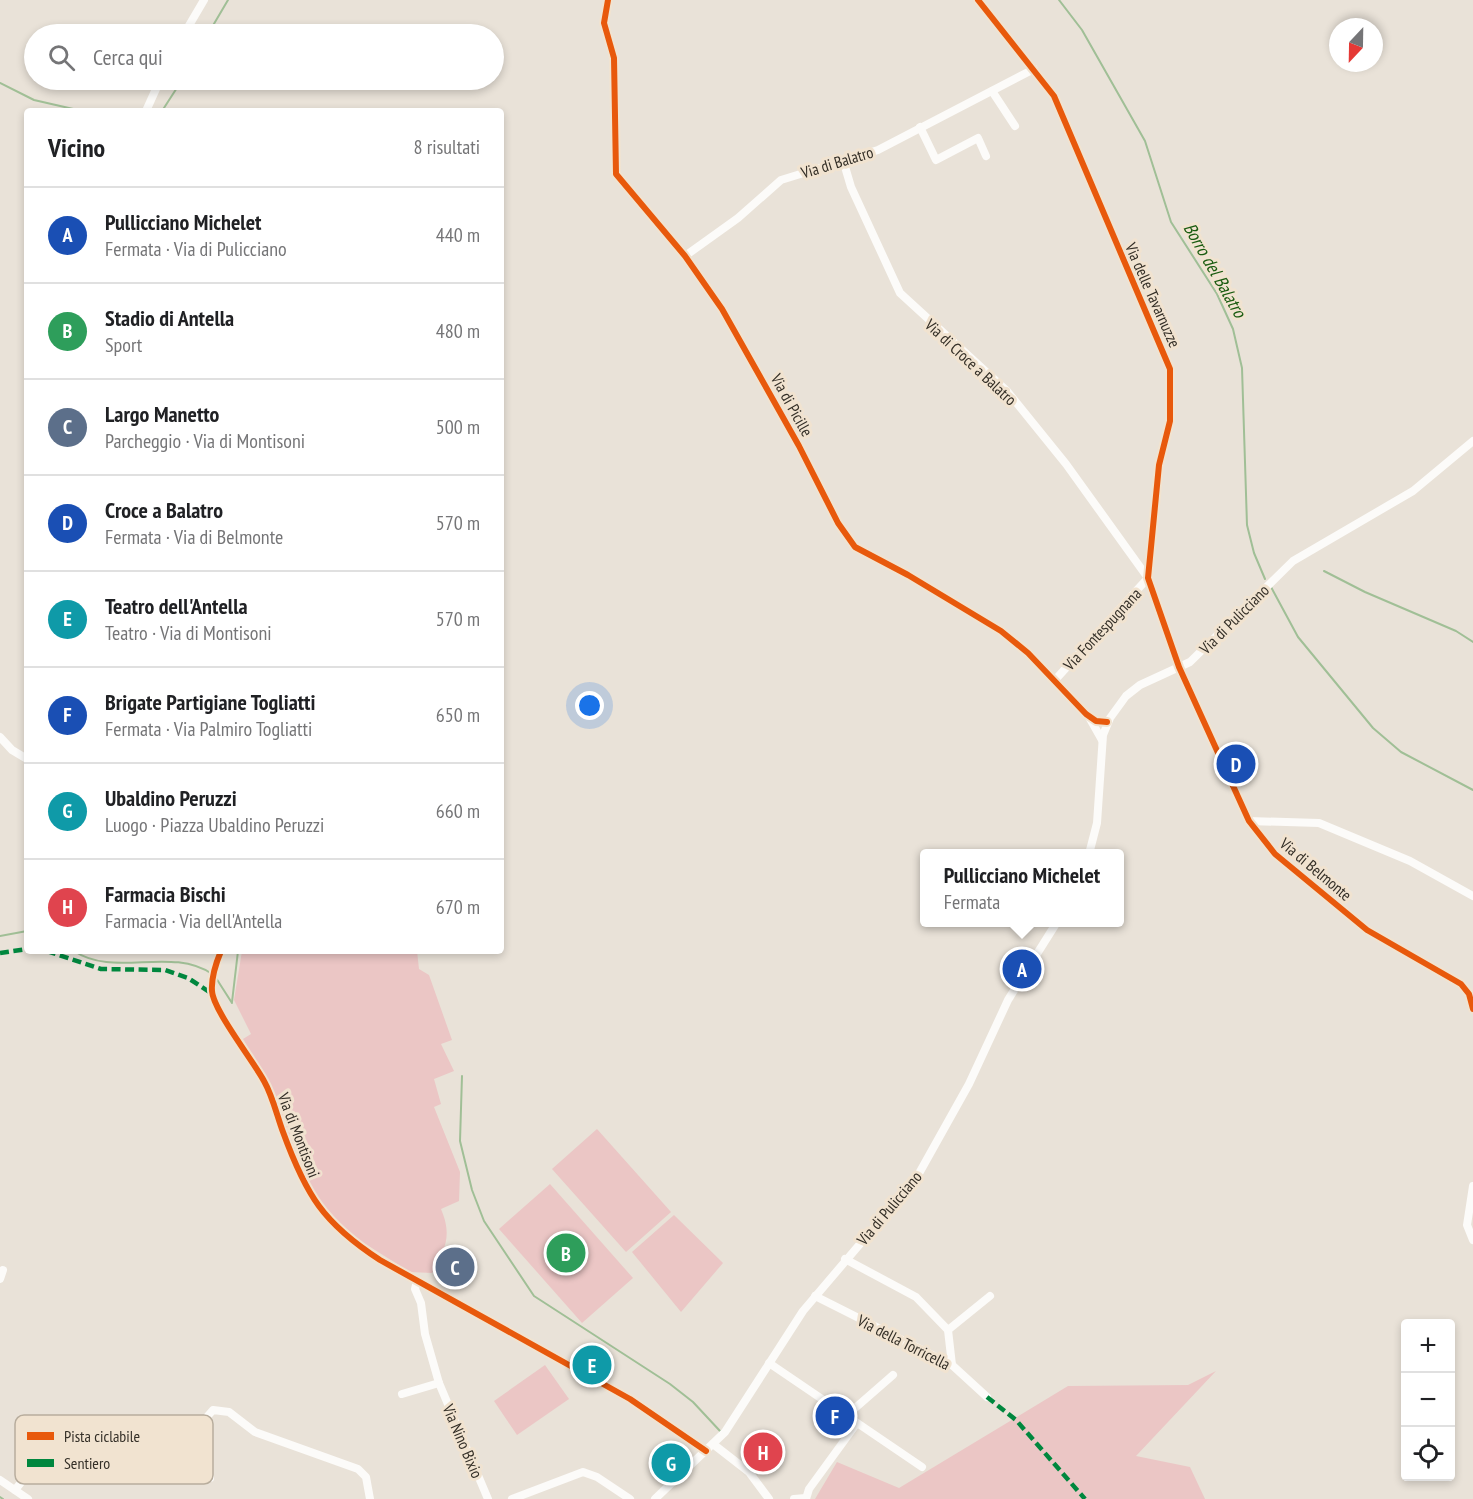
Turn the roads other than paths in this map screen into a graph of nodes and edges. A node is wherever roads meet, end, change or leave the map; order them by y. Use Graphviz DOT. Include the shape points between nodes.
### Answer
graph roads {
  1 [pos="204,0"];
  2 [pos="608,0"];
  3 [pos="978,0"];
  4 [pos="190,24"];
  5 [pos="1034,69"];
  6 [pos="155,90"];
  7 [pos="992,91"];
  8 [pos="147,108"];
  9 [pos="1015,126"];
  10 [pos="920,127"];
  11 [pos="986,156"];
  12 [pos="843,160"];
  13 [pos="685,256"];
  14 [pos="1473,441"];
  15 [pos="1148,578"];
  16 [pos="1179,667"];
  17 [pos="1055,680"];
  18 [pos="1086,714"];
  19 [pos="1107,722"];
  20 [pos="0,737"];
  21 [pos="1102,740"];
  22 [pos="24,757"];
  23 [pos="1249,821"];
  24 [pos="1090,849"];
  25 [pos="1473,896"];
  26 [pos="1054,927"];
  27 [pos="217,954"];
  28 [pos="1473,1009"];
  29 [pos="1473,1186"];
  30 [pos="1473,1240"];
  31 [pos="845,1259"];
  32 [pos="417,1280"];
  33 [pos="815,1296"];
  34 [pos="990,1296"];
  35 [pos="948,1330"];
  36 [pos="769,1363"];
  37 [pos="952,1365"];
  38 [pos="893,1375"];
  39 [pos="439,1383"];
  40 [pos="402,1394"];
  41 [pos="987,1397"];
  42 [pos="208,1415"];
  43 [pos="846,1416"];
  44 [pos="856,1423"];
  45 [pos="713,1444"];
  46 [pos="705,1451"];
  47 [pos="922,1467"];
  48 [pos="0,1480"];
  49 [pos="20,1484"];
  50 [pos="15,1490"];
  51 [pos="806,1498"];
  52 [pos="28,1499"];
  53 [pos="370,1499"];
  54 [pos="488,1499"];
  55 [pos="512,1499"];
  56 [pos="630,1499"];
  57 [pos="655,1499"];
  58 [pos="769,1499"];
  59 [pos="794,1499"];
  1 -- 4 [label="street"];
  2 -- 13 [label="street, Via di Picille" via="604,23 614,58 616,174"];
  3 -- 5 [label="street, Via delle Tavarnuzze"];
  5 -- 7 [label="street, Via di Balatro"];
  5 -- 15 [label="street, Via delle Tavarnuzze" via="1054,96 1170,369 1170,421 1159,465"];
  6 -- 8 [label="street"];
  7 -- 9 [label="street"];
  7 -- 10 [label="street, Via di Balatro"];
  10 -- 11 [label="street" via="936,160 978,138"];
  10 -- 12 [label="street, Via di Balatro" via="878,150"];
  12 -- 13 [label="street, Via di Balatro" via="781,180 738,218"];
  12 -- 15 [label="street, Via di Croce a Balatro" via="894,285 1007,391 1066,464"];
  13 -- 17 [label="street, Via di Picille" via="722,309 838,523 855,547 996,628"];
  14 -- 16 [label="street, Via di Pulicciano" via="1413,492 1293,561 1193,659"];
  15 -- 16 [label="street, Via delle Tavarnuzze"];
  15 -- 17 [label="street, Via Fontespugnana"];
  16 -- 19 [label="street, Via di Pulicciano" via="1134,689"];
  16 -- 23 [label="street, Via di Belmonte"];
  17 -- 18 [label="street, Via di Picille"];
  18 -- 19 [label="street, Via di Picille"];
  18 -- 21 [label="street, Via di Picille"];
  19 -- 21 [label="street, Via di Pulicciano"];
  20 -- 22 [label="street"];
  21 -- 24 [label="street, Via di Pulicciano" via="1097,823"];
  23 -- 25 [label="street" via="1319,823 1410,861"];
  23 -- 28 [label="street, Via di Belmonte" via="1275,854 1367,930 1461,984"];
  26 -- 31 [label="street, Via di Pulicciano" via="1008,1000 978,1067 924,1168"];
  27 -- 32 [label="street, Via di Montisoni" via="211,993 265,1081 308,1192 344,1235"];
  29 -- 30 [label="street" via="1467,1225"];
  31 -- 33 [label="street, Via di Pulicciano"];
  31 -- 35 [label="street" via="916,1297"];
  32 -- 39 [label="street, Via Nino Bixio" via="415,1289 422,1302 425,1334"];
  32 -- 46 [label="street, Via di Montisoni" via="630,1399"];
  33 -- 36 [label="street, Via di Pulicciano"];
  33 -- 37 [label="street, Via della Torricella"];
  34 -- 35 [label="street"];
  35 -- 37 [label="street"];
  36 -- 43 [label="street"];
  36 -- 45 [label="street, Via di Pulicciano" via="734,1419"];
  37 -- 41 [label="street, Via della Torricella"];
  38 -- 43 [label="street"];
  39 -- 40 [label="street, Via Nino Bixio"];
  39 -- 54 [label="street, Via Nino Bixio"];
  42 -- 53 [label="street" via="213,1410 229,1412 255,1432 358,1468 366,1477"];
  43 -- 44 [label="street"];
  44 -- 47 [label="street"];
  44 -- 51 [label="street"];
  45 -- 46 [label="street, Via di Pulicciano"];
  45 -- 58 [label="street" via="749,1472"];
  46 -- 57 [label="street, Via di Pulicciano"];
  48 -- 50 [label="street"];
  49 -- 50 [label="street"];
  50 -- 52 [label="street"];
  51 -- 59 [label="street"];
  55 -- 56 [label="street" via="584,1472"];
}
